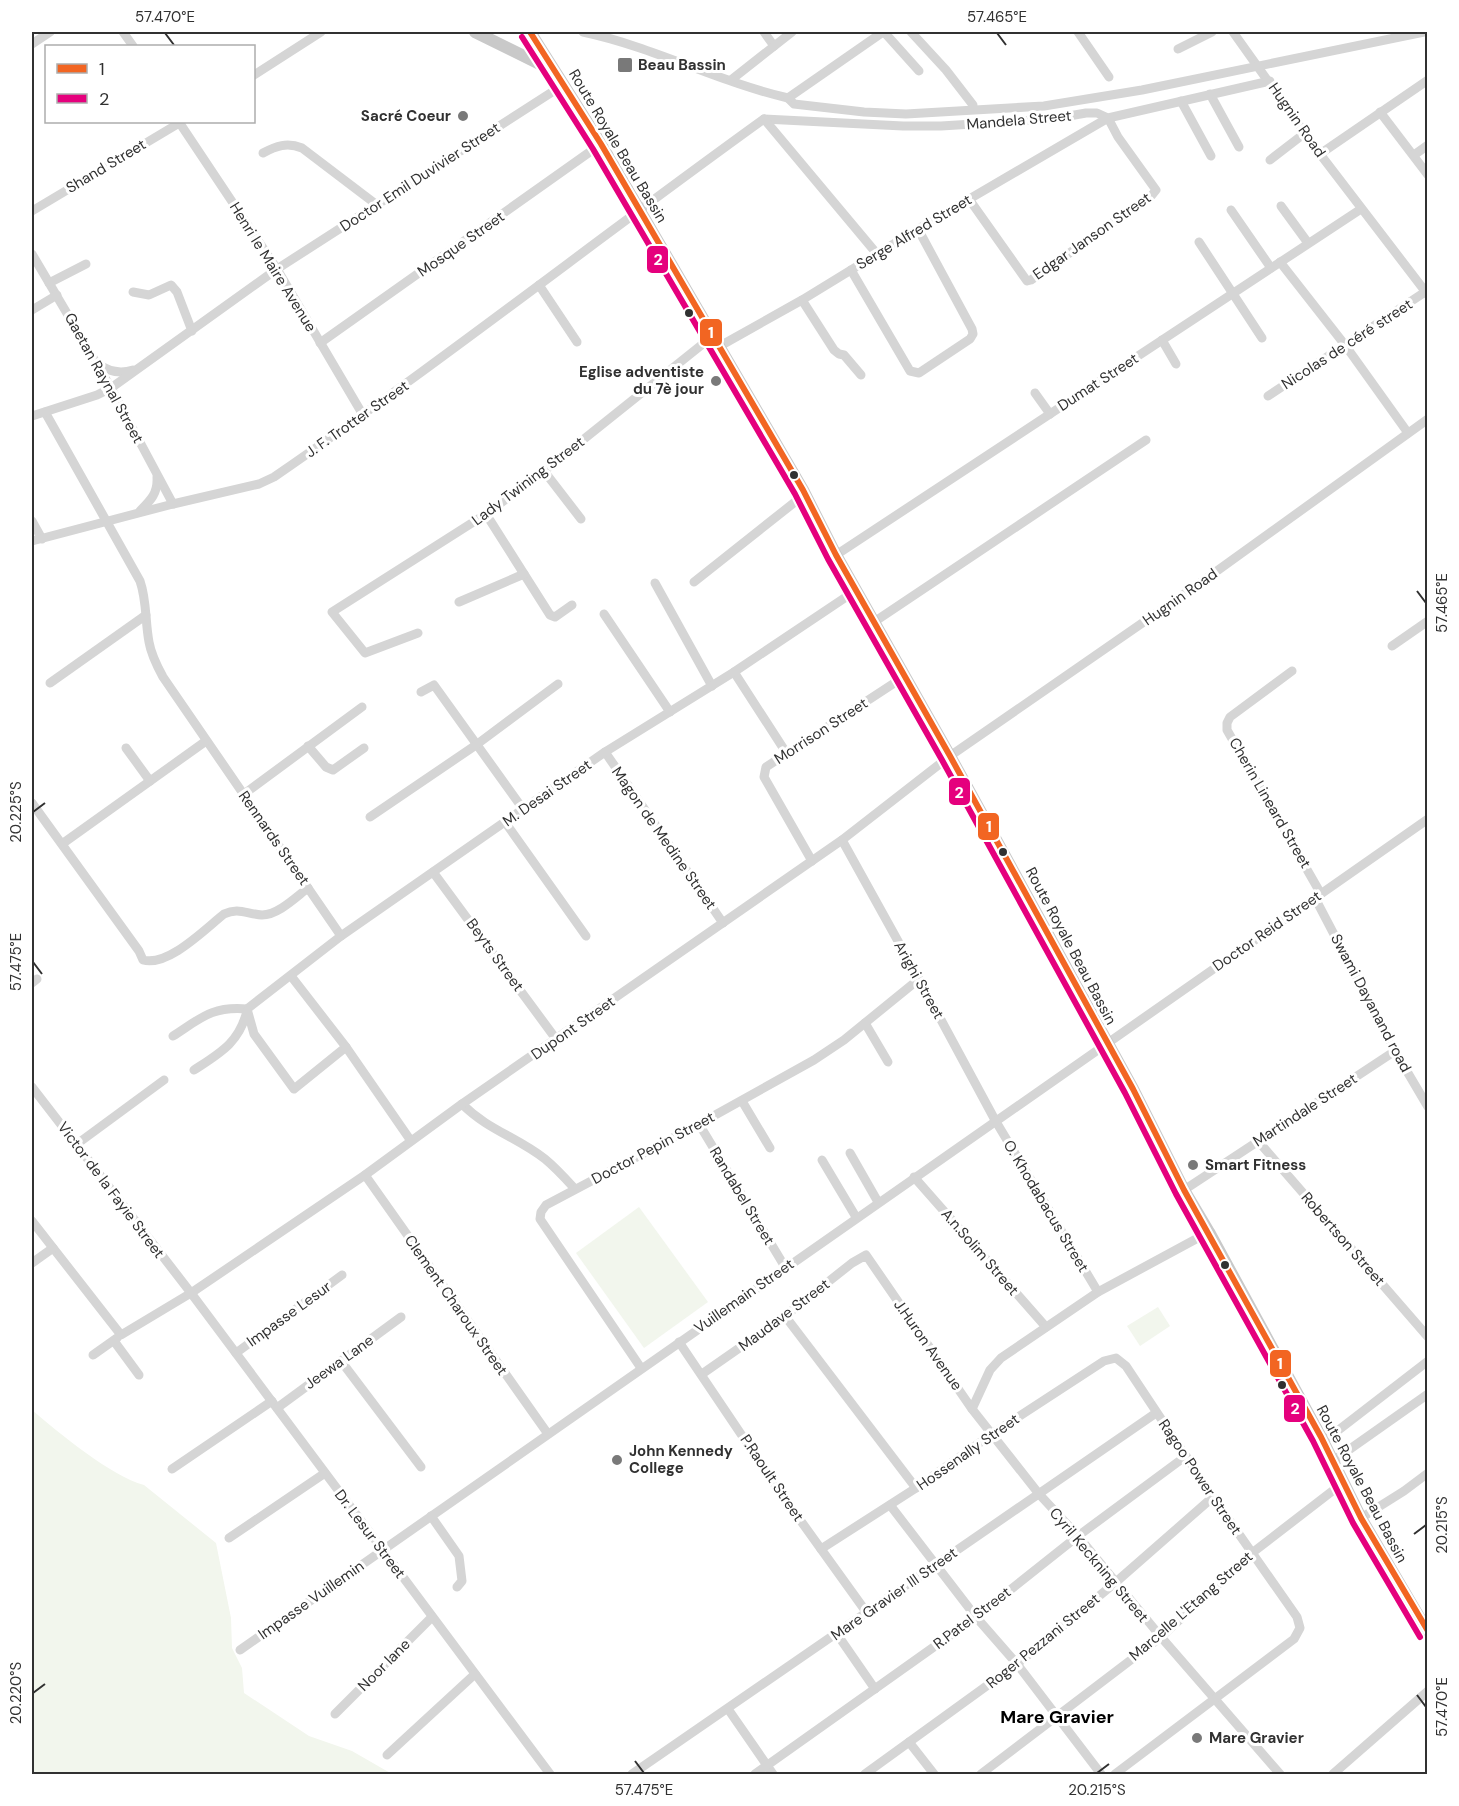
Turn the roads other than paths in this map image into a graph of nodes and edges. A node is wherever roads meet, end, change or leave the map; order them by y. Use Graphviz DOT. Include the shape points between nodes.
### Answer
graph roads {
  1 [pos="50,32"];
  2 [pos="123,32"];
  3 [pos="321,32"];
  4 [pos="475,32"];
  5 [pos="530,32"];
  6 [pos="583,32"];
  7 [pos="764,32"];
  8 [pos="792,32"];
  9 [pos="884,32"];
  10 [pos="910,32"];
  11 [pos="1078,32"];
  12 [pos="1212,32"];
  13 [pos="1233,32"];
  14 [pos="1424,32"];
  15 [pos="32,44"];
  16 [pos="132,45"];
  17 [pos="774,46"];
  18 [pos="1178,49"];
  19 [pos="1258,65"];
  20 [pos="555,71"];
  21 [pos="919,71"];
  22 [pos="255,74"];
  23 [pos="1109,77"];
  24 [pos="731,80"];
  25 [pos="1428,80"];
  26 [pos="1270,81"];
  27 [pos="563,85"];
  28 [pos="1210,94"];
  29 [pos="788,98"];
  30 [pos="1181,101"];
  31 [pos="973,105"];
  32 [pos="1380,112"];
  33 [pos="764,118"];
  34 [pos="1108,118"];
  35 [pos="178,123"];
  36 [pos="181,123"];
  37 [pos="1305,133"];
  38 [pos="601,144"];
  39 [pos="1428,146"];
  40 [pos="1239,147"];
  41 [pos="263,153"];
  42 [pos="1320,154"];
  43 [pos="1414,155"];
  44 [pos="1211,156"];
  45 [pos="1270,160"];
  46 [pos="1428,175"];
  47 [pos="969,199"];
  48 [pos="377,205"];
  49 [pos="1281,206"];
  50 [pos="1361,208"];
  51 [pos="640,209"];
  52 [pos="1231,210"];
  53 [pos="32,211"];
  54 [pos="918,229"];
  55 [pos="1199,242"];
  56 [pos="1308,243"];
  57 [pos="32,254"];
  58 [pos="878,254"];
  59 [pos="1281,262"];
  60 [pos="86,264"];
  61 [pos="1271,268"];
  62 [pos="277,269"];
  63 [pos="851,270"];
  64 [pos="49,283"];
  65 [pos="539,285"];
  66 [pos="133,292"];
  67 [pos="1426,293"];
  68 [pos="1232,294"];
  69 [pos="57,295"];
  70 [pos="802,300"];
  71 [pos="32,310"];
  72 [pos="192,331"];
  73 [pos="1262,338"];
  74 [pos="1162,340"];
  75 [pos="717,341"];
  76 [pos="577,342"];
  77 [pos="320,344"];
  78 [pos="1345,345"];
  79 [pos="96,363"];
  80 [pos="1176,364"];
  81 [pos="140,368"];
  82 [pos="861,375"];
  83 [pos="111,388"];
  84 [pos="1035,393"];
  85 [pos="1268,396"];
  86 [pos="45,412"];
  87 [pos="1050,414"];
  88 [pos="363,415"];
  89 [pos="32,416"];
  90 [pos="1428,419"];
  91 [pos="1408,433"];
  92 [pos="1146,440"];
  93 [pos="544,471"];
  94 [pos="157,474"];
  95 [pos="805,494"];
  96 [pos="172,504"];
  97 [pos="138,513"];
  98 [pos="486,514"];
  99 [pos="581,519"];
  100 [pos="32,521"];
  101 [pos="107,522"];
  102 [pos="42,539"];
  103 [pos="32,541"];
  104 [pos="836,555"];
  105 [pos="524,574"];
  106 [pos="694,582"];
  107 [pos="655,583"];
  108 [pos="855,591"];
  109 [pos="459,602"];
  110 [pos="572,605"];
  111 [pos="604,614"];
  112 [pos="146,615"];
  113 [pos="1428,621"];
  114 [pos="874,622"];
  115 [pos="418,633"];
  116 [pos="1392,646"];
  117 [pos="1292,671"];
  118 [pos="734,672"];
  119 [pos="905,676"];
  120 [pos="50,683"];
  121 [pos="558,684"];
  122 [pos="712,686"];
  123 [pos="421,692"];
  124 [pos="362,707"];
  125 [pos="670,712"];
  126 [pos="206,741"];
  127 [pos="476,745"];
  128 [pos="308,746"];
  129 [pos="126,748"];
  130 [pos="364,748"];
  131 [pos="605,752"];
  132 [pos="787,754"];
  133 [pos="950,756"];
  134 [pos="150,781"];
  135 [pos="244,794"];
  136 [pos="32,802"];
  137 [pos="523,809"];
  138 [pos="370,817"];
  139 [pos="1428,819"];
  140 [pos="505,822"];
  141 [pos="842,840"];
  142 [pos="62,844"];
  143 [pos="812,861"];
  144 [pos="433,872"];
  145 [pos="308,888"];
  146 [pos="1318,896"];
  147 [pos="723,923"];
  148 [pos="341,936"];
  149 [pos="586,936"];
  150 [pos="291,976"];
  151 [pos="920,979"];
  152 [pos="247,1009"];
  153 [pos="865,1023"];
  154 [pos="173,1036"];
  155 [pos="556,1039"];
  156 [pos="1106,1042"];
  157 [pos="346,1047"];
  158 [pos="1395,1051"];
  159 [pos="888,1062"];
  160 [pos="194,1070"];
  161 [pos="164,1080"];
  162 [pos="32,1087"];
  163 [pos="742,1101"];
  164 [pos="462,1104"];
  165 [pos="1428,1107"];
  166 [pos="995,1120"];
  167 [pos="699,1125"];
  168 [pos="1258,1140"];
  169 [pos="411,1141"];
  170 [pos="76,1144"];
  171 [pos="770,1148"];
  172 [pos="850,1154"];
  173 [pos="822,1160"];
  174 [pos="365,1175"];
  175 [pos="914,1177"];
  176 [pos="574,1189"];
  177 [pos="1184,1190"];
  178 [pos="878,1202"];
  179 [pos="856,1217"];
  180 [pos="32,1221"];
  181 [pos="1209,1232"];
  182 [pos="52,1248"];
  183 [pos="866,1255"];
  184 [pos="32,1263"];
  185 [pos="785,1267"];
  186 [pos="342,1275"];
  187 [pos="1098,1292"];
  188 [pos="191,1293"];
  189 [pos="784,1316"];
  190 [pos="401,1317"];
  191 [pos="1046,1327"];
  192 [pos="1428,1337"];
  193 [pos="118,1338"];
  194 [pos="679,1342"];
  195 [pos="236,1353"];
  196 [pos="93,1355"];
  197 [pos="1116,1358"];
  198 [pos="341,1360"];
  199 [pos="1428,1361"];
  200 [pos="641,1368"];
  201 [pos="702,1374"];
  202 [pos="139,1375"];
  203 [pos="1428,1394"];
  204 [pos="274,1405"];
  205 [pos="972,1409"];
  206 [pos="1156,1413"];
  207 [pos="548,1434"];
  208 [pos="992,1434"];
  209 [pos="1323,1442"];
  210 [pos="1186,1456"];
  211 [pos="1333,1461"];
  212 [pos="421,1467"];
  213 [pos="172,1469"];
  214 [pos="325,1473"];
  215 [pos="1428,1473"];
  216 [pos="1344,1482"];
  217 [pos="916,1488"];
  218 [pos="1039,1494"];
  219 [pos="1213,1497"];
  220 [pos="890,1505"];
  221 [pos="431,1516"];
  222 [pos="1361,1518"];
  223 [pos="1078,1536"];
  224 [pos="229,1538"];
  225 [pos="821,1549"];
  226 [pos="383,1550"];
  227 [pos="1252,1553"];
  228 [pos="936,1565"];
  229 [pos="1116,1582"];
  230 [pos="457,1587"];
  231 [pos="867,1612"];
  232 [pos="432,1617"];
  233 [pos="976,1617"];
  234 [pos="1428,1632"];
  235 [pos="837,1634"];
  236 [pos="1161,1637"];
  237 [pos="240,1650"];
  238 [pos="1017,1664"];
  239 [pos="475,1674"];
  240 [pos="875,1689"];
  241 [pos="1428,1691"];
  242 [pos="1215,1699"];
  243 [pos="728,1709"];
  244 [pos="335,1714"];
  245 [pos="1057,1716"];
  246 [pos="909,1742"];
  247 [pos="387,1755"];
  248 [pos="767,1766"];
  249 [pos="547,1774"];
  250 [pos="632,1774"];
  251 [pos="755,1774"];
  252 [pos="773,1774"];
  253 [pos="865,1774"];
  254 [pos="934,1774"];
  255 [pos="981,1774"];
  256 [pos="1101,1774"];
  257 [pos="1115,1774"];
  258 [pos="1280,1774"];
  259 [pos="1333,1774"];
  1 -- 15 [label="street"];
  2 -- 16 [label="street"];
  3 -- 22 [label="street"];
  4 -- 20 [label="main road"];
  5 -- 20 [label="main road, Route Royale Beau Bassin"];
  6 -- 24 [label="street"];
  7 -- 17 [label="street"];
  8 -- 17 [label="street"];
  9 -- 21 [label="street"];
  9 -- 29 [label="street"];
  10 -- 31 [label="street"];
  11 -- 23 [label="street"];
  12 -- 18 [label="street"];
  13 -- 19 [label="street, Hugnin Road"];
  14 -- 19 [label="street"];
  17 -- 24 [label="street"];
  19 -- 26 [label="street, Hugnin Road"];
  19 -- 29 [label="street" via="1142,90 1015,109 882,114 794,104"];
  20 -- 27 [label="main road, Route Royale Beau Bassin"];
  24 -- 29 [label="street"];
  25 -- 32 [label="street"];
  26 -- 28 [label="street, Mandela Street"];
  26 -- 37 [label="street, Hugnin Road"];
  27 -- 38 [label="main road, Route Royale Beau Bassin"];
  27 -- 48 [label="street, Doctor Emil Duvivier Street"];
  28 -- 30 [label="street, Mandela Street"];
  28 -- 40 [label="street"];
  30 -- 34 [label="street, Mandela Street"];
  30 -- 44 [label="street"];
  32 -- 42 [label="street"];
  32 -- 43 [label="street"];
  33 -- 34 [label="street, Mandela Street" via="941,126 1086,113"];
  33 -- 51 [label="street, J. F. Trotter Street"];
  33 -- 58 [label="street"];
  34 -- 47 [label="street, Serge Alfred Street"];
  34 -- 47 [label="street, Edgar Janson Street" via="1156,190 1031,280 1022,276"];
  35 -- 53 [label="street, Shand Street"];
  36 -- 62 [label="street, Henri le Maire Avenue"];
  37 -- 42 [label="street, Hugnin Road"];
  37 -- 45 [label="street"];
  38 -- 51 [label="main road, Route Royale Beau Bassin"];
  38 -- 77 [label="street, Mosque Street"];
  39 -- 43 [label="street"];
  41 -- 48 [label="street" via="285,145 302,148"];
  42 -- 50 [label="street, Hugnin Road"];
  43 -- 46 [label="street"];
  47 -- 54 [label="street, Serge Alfred Street"];
  48 -- 62 [label="street, Doctor Emil Duvivier Street"];
  49 -- 56 [label="street"];
  50 -- 56 [label="street, Dumat Street"];
  50 -- 67 [label="street, Hugnin Road"];
  51 -- 65 [label="street, J. F. Trotter Street"];
  51 -- 75 [label="main road, Route Royale Beau Bassin"];
  52 -- 61 [label="street"];
  54 -- 58 [label="street, Serge Alfred Street"];
  54 -- 63 [label="street" via="973,334 919,373 910,371"];
  55 -- 68 [label="street"];
  56 -- 59 [label="street, Dumat Street"];
  57 -- 64 [label="street, Gaetan Raynal Street"];
  58 -- 63 [label="street, Serge Alfred Street"];
  59 -- 61 [label="street, Dumat Street"];
  59 -- 78 [label="street"];
  60 -- 64 [label="street"];
  61 -- 68 [label="street, Dumat Street"];
  62 -- 72 [label="street, Doctor Emil Duvivier Street"];
  62 -- 77 [label="street, Henri le Maire Avenue"];
  63 -- 70 [label="street, Serge Alfred Street"];
  64 -- 69 [label="street, Gaetan Raynal Street"];
  65 -- 76 [label="street"];
  65 -- 88 [label="street, J. F. Trotter Street"];
  66 -- 72 [label="street" via="149,295 171,285"];
  67 -- 78 [label="street, Nicolas de céré street"];
  68 -- 73 [label="street"];
  68 -- 74 [label="street, Dumat Street"];
  69 -- 71 [label="street"];
  69 -- 79 [label="street, Gaetan Raynal Street"];
  70 -- 75 [label="street, Serge Alfred Street"];
  70 -- 82 [label="street" via="834,350 846,357"];
  72 -- 81 [label="street, Doctor Emil Duvivier Street"];
  74 -- 80 [label="street"];
  74 -- 87 [label="street, Dumat Street"];
  75 -- 93 [label="street, Lady Twining Street"];
  75 -- 95 [label="main road, Route Royale Beau Bassin"];
  77 -- 88 [label="street, Henri le Maire Avenue"];
  78 -- 85 [label="street, Nicolas de céré street"];
  78 -- 91 [label="street"];
  79 -- 81 [label="street" via="120,373"];
  79 -- 83 [label="street, Gaetan Raynal Street"];
  81 -- 83 [label="street, Doctor Emil Duvivier Street"];
  83 -- 86 [label="street, Doctor Emil Duvivier Street"];
  83 -- 94 [label="street, Gaetan Raynal Street"];
  84 -- 87 [label="street"];
  86 -- 89 [label="street, Doctor Emil Duvivier Street"];
  86 -- 101 [label="street, Rennards Street"];
  87 -- 104 [label="street, Dumat Street"];
  88 -- 96 [label="street, J. F. Trotter Street" via="259,484"];
  90 -- 91 [label="street, Hugnin Road"];
  91 -- 133 [label="street, Hugnin Road"];
  92 -- 114 [label="street"];
  93 -- 98 [label="street, Lady Twining Street"];
  93 -- 99 [label="street"];
  94 -- 96 [label="street, Gaetan Raynal Street"];
  94 -- 97 [label="street" via="154,496"];
  95 -- 104 [label="main road, Route Royale Beau Bassin"];
  95 -- 106 [label="street"];
  96 -- 97 [label="street, J. F. Trotter Street"];
  97 -- 101 [label="street, J. F. Trotter Street"];
  98 -- 105 [label="street"];
  98 -- 115 [label="street, Lady Twining Street" via="332,612 365,653"];
  100 -- 102 [label="street"];
  101 -- 102 [label="street, J. F. Trotter Street"];
  101 -- 112 [label="street, Rennards Street" via="140,581"];
  102 -- 103 [label="street, J. F. Trotter Street"];
  104 -- 108 [label="main road, Route Royale Beau Bassin"];
  105 -- 109 [label="street"];
  105 -- 110 [label="street" via="550,615 555,617"];
  107 -- 122 [label="street"];
  108 -- 114 [label="main road, Route Royale Beau Bassin"];
  108 -- 118 [label="street, M. Desai Street"];
  111 -- 125 [label="street"];
  112 -- 120 [label="street"];
  112 -- 126 [label="street, Rennards Street" via="154,660"];
  113 -- 116 [label="street"];
  114 -- 119 [label="main road, Route Royale Beau Bassin"];
  117 -- 146 [label="street, Cherin Lineard Street" via="1230,717 1227,729"];
  118 -- 122 [label="street, M. Desai Street"];
  118 -- 132 [label="street"];
  119 -- 132 [label="street, Morrison Street"];
  119 -- 133 [label="main road, Route Royale Beau Bassin"];
  121 -- 127 [label="street"];
  122 -- 125 [label="street, M. Desai Street"];
  123 -- 127 [label="street" via="434,685"];
  124 -- 128 [label="street"];
  125 -- 131 [label="street, M. Desai Street"];
  126 -- 134 [label="street"];
  126 -- 135 [label="street, Rennards Street"];
  127 -- 137 [label="street"];
  127 -- 138 [label="street"];
  128 -- 130 [label="street" via="333,770"];
  128 -- 135 [label="street"];
  129 -- 134 [label="street"];
  131 -- 137 [label="street, M. Desai Street"];
  131 -- 147 [label="street, Magon de Medine Street"];
  132 -- 143 [label="street, Morrison Street" via="766,767 764,777"];
  133 -- 141 [label="street, Dupont Street"];
  133 -- 156 [label="main road, Route Royale Beau Bassin"];
  134 -- 142 [label="street"];
  135 -- 145 [label="street, Rennards Street"];
  136 -- 142 [label="street"];
  137 -- 140 [label="street, M. Desai Street"];
  139 -- 146 [label="street, Doctor Reid Street"];
  140 -- 144 [label="street, M. Desai Street"];
  140 -- 149 [label="street"];
  141 -- 143 [label="street, Dupont Street"];
  141 -- 151 [label="street, Arighi Street"];
  142 -- 145 [label="street" via="143,960 150,962 171,955 232,910 270,914"];
  143 -- 147 [label="street, Dupont Street"];
  144 -- 148 [label="street, M. Desai Street"];
  144 -- 155 [label="street, Beyts Street"];
  145 -- 148 [label="street, Rennards Street"];
  146 -- 156 [label="street, Doctor Reid Street"];
  146 -- 158 [label="street, Swami Dayanand road"];
  147 -- 155 [label="street, Dupont Street"];
  148 -- 150 [label="street, M. Desai Street"];
  150 -- 152 [label="street, M. Desai Street"];
  150 -- 157 [label="street"];
  151 -- 153 [label="street, Doctor Pepin Street"];
  151 -- 166 [label="street, Arighi Street"];
  152 -- 154 [label="street" via="231,1007 210,1012"];
  152 -- 157 [label="street" via="254,1034 294,1089"];
  152 -- 160 [label="street" via="236,1038"];
  153 -- 159 [label="street"];
  153 -- 163 [label="street, Doctor Pepin Street" via="814,1060"];
  155 -- 164 [label="street, Dupont Street"];
  156 -- 166 [label="street, Vuillemain Street"];
  156 -- 177 [label="main road, Route Royale Beau Bassin"];
  157 -- 169 [label="street"];
  158 -- 165 [label="street, Swami Dayanand road"];
  158 -- 168 [label="street, Martindale Street"];
  161 -- 170 [label="street"];
  162 -- 170 [label="street, Victor de la Fayie Street"];
  163 -- 167 [label="street, Doctor Pepin Street"];
  163 -- 171 [label="street"];
  164 -- 169 [label="street, Dupont Street"];
  164 -- 176 [label="street" via="477,1119 543,1157"];
  166 -- 175 [label="street, Vuillemain Street"];
  166 -- 187 [label="street, O. Khodabacus Street"];
  167 -- 176 [label="street, Doctor Pepin Street"];
  167 -- 185 [label="street, Randabel Street"];
  168 -- 177 [label="street, Martindale Street"];
  168 -- 192 [label="street, Robertson Street"];
  169 -- 174 [label="street, Dupont Street"];
  170 -- 188 [label="street, Victor de la Fayie Street"];
  172 -- 178 [label="street"];
  173 -- 179 [label="street"];
  174 -- 188 [label="street, Dupont Street"];
  174 -- 207 [label="street, Clement Charoux Street"];
  175 -- 178 [label="street, Vuillemain Street"];
  175 -- 191 [label="street, A.n.Solim Street"];
  176 -- 200 [label="street, Doctor Pepin Street" via="546,1205 540,1219"];
  177 -- 181 [label="main road, Route Royale Beau Bassin"];
  178 -- 179 [label="street, Vuillemain Street"];
  179 -- 185 [label="street, Vuillemain Street"];
  180 -- 182 [label="street"];
  181 -- 187 [label="street"];
  181 -- 209 [label="main road, Route Royale Beau Bassin"];
  182 -- 184 [label="street"];
  182 -- 193 [label="street"];
  183 -- 189 [label="street, Maudave Street"];
  183 -- 205 [label="street, J.Huron Avenue"];
  185 -- 194 [label="street, Vuillemain Street"];
  186 -- 195 [label="street, Impasse Lesur"];
  187 -- 191 [label="street"];
  188 -- 193 [label="street, Dupont Street"];
  188 -- 195 [label="street, Dr. Lesur Street"];
  189 -- 201 [label="street, Maudave Street"];
  189 -- 217 [label="street"];
  190 -- 198 [label="street, Jeewa Lane"];
  191 -- 205 [label="street" via="990,1370"];
  193 -- 196 [label="street, Dupont Street"];
  193 -- 202 [label="street"];
  194 -- 200 [label="street, Vuillemain Street"];
  194 -- 201 [label="street, P.Raoult Street"];
  195 -- 204 [label="street, Dr. Lesur Street"];
  197 -- 206 [label="street, Ragoo Power Street" via="1126,1366"];
  197 -- 208 [label="street, Hossenally Street" via="1104,1361"];
  198 -- 204 [label="street, Jeewa Lane"];
  198 -- 212 [label="street"];
  199 -- 209 [label="street"];
  200 -- 207 [label="street, Vuillemain Street"];
  201 -- 225 [label="street, P.Raoult Street"];
  203 -- 211 [label="street"];
  204 -- 213 [label="street, Jeewa Lane"];
  204 -- 214 [label="street, Dr. Lesur Street"];
  205 -- 208 [label="street, J.Huron Avenue"];
  206 -- 210 [label="street, Ragoo Power Street"];
  206 -- 218 [label="street, Mare Gravier III Street"];
  207 -- 221 [label="street, Vuillemain Street"];
  208 -- 217 [label="street, Hossenally Street"];
  208 -- 218 [label="street, Cyril Keckning Street"];
  209 -- 211 [label="main road, Route Royale Beau Bassin"];
  210 -- 219 [label="street, Ragoo Power Street"];
  210 -- 223 [label="street, R.Patel Street"];
  211 -- 216 [label="main road, Route Royale Beau Bassin"];
  214 -- 224 [label="street"];
  214 -- 226 [label="street, Dr. Lesur Street"];
  215 -- 222 [label="street"];
  216 -- 222 [label="main road, Route Royale Beau Bassin"];
  216 -- 227 [label="street, Marcelle L'Etang Street"];
  217 -- 220 [label="street, Hossenally Street"];
  218 -- 223 [label="street, Cyril Keckning Street"];
  218 -- 228 [label="street, Mare Gravier III Street"];
  219 -- 227 [label="street, Ragoo Power Street"];
  219 -- 229 [label="street, Roger Pezzani Street"];
  220 -- 225 [label="street, Hossenally Street"];
  220 -- 228 [label="street"];
  221 -- 226 [label="street, Vuillemain Street"];
  221 -- 230 [label="street" via="459,1556 462,1581"];
  222 -- 234 [label="main road, Route Royale Beau Bassin"];
  223 -- 229 [label="street, Cyril Keckning Street"];
  223 -- 233 [label="street, R.Patel Street"];
  225 -- 231 [label="street, P.Raoult Street"];
  226 -- 232 [label="street, Dr. Lesur Street"];
  226 -- 237 [label="street, Impasse Vuillemin"];
  227 -- 236 [label="street, Marcelle L'Etang Street"];
  227 -- 242 [label="street, Ragoo Power Street" via="1297,1617 1300,1628 1294,1639"];
  228 -- 231 [label="street, Mare Gravier III Street"];
  228 -- 233 [label="street"];
  229 -- 236 [label="street, Cyril Keckning Street"];
  229 -- 238 [label="street, Roger Pezzani Street"];
  231 -- 235 [label="street, Mare Gravier III Street"];
  232 -- 239 [label="street, Dr. Lesur Street"];
  232 -- 244 [label="street, Noor lane"];
  233 -- 238 [label="street"];
  233 -- 240 [label="street, R.Patel Street"];
  235 -- 240 [label="street"];
  235 -- 243 [label="street, Mare Gravier III Street"];
  236 -- 242 [label="street, Cyril Keckning Street"];
  236 -- 245 [label="street, Marcelle L'Etang Street"];
  238 -- 245 [label="street"];
  238 -- 246 [label="street, Roger Pezzani Street"];
  239 -- 247 [label="street"];
  239 -- 249 [label="street, Dr. Lesur Street"];
  240 -- 248 [label="street, R.Patel Street"];
  241 -- 259 [label="street"];
  242 -- 257 [label="street"];
  242 -- 258 [label="street, Cyril Keckning Street"];
  243 -- 248 [label="street"];
  243 -- 250 [label="street, Mare Gravier III Street"];
  245 -- 255 [label="street, Marcelle L'Etang Street"];
  245 -- 256 [label="street"];
  246 -- 253 [label="street, Roger Pezzani Street"];
  246 -- 254 [label="street"];
  248 -- 251 [label="street, R.Patel Street"];
  248 -- 252 [label="street"];
}
